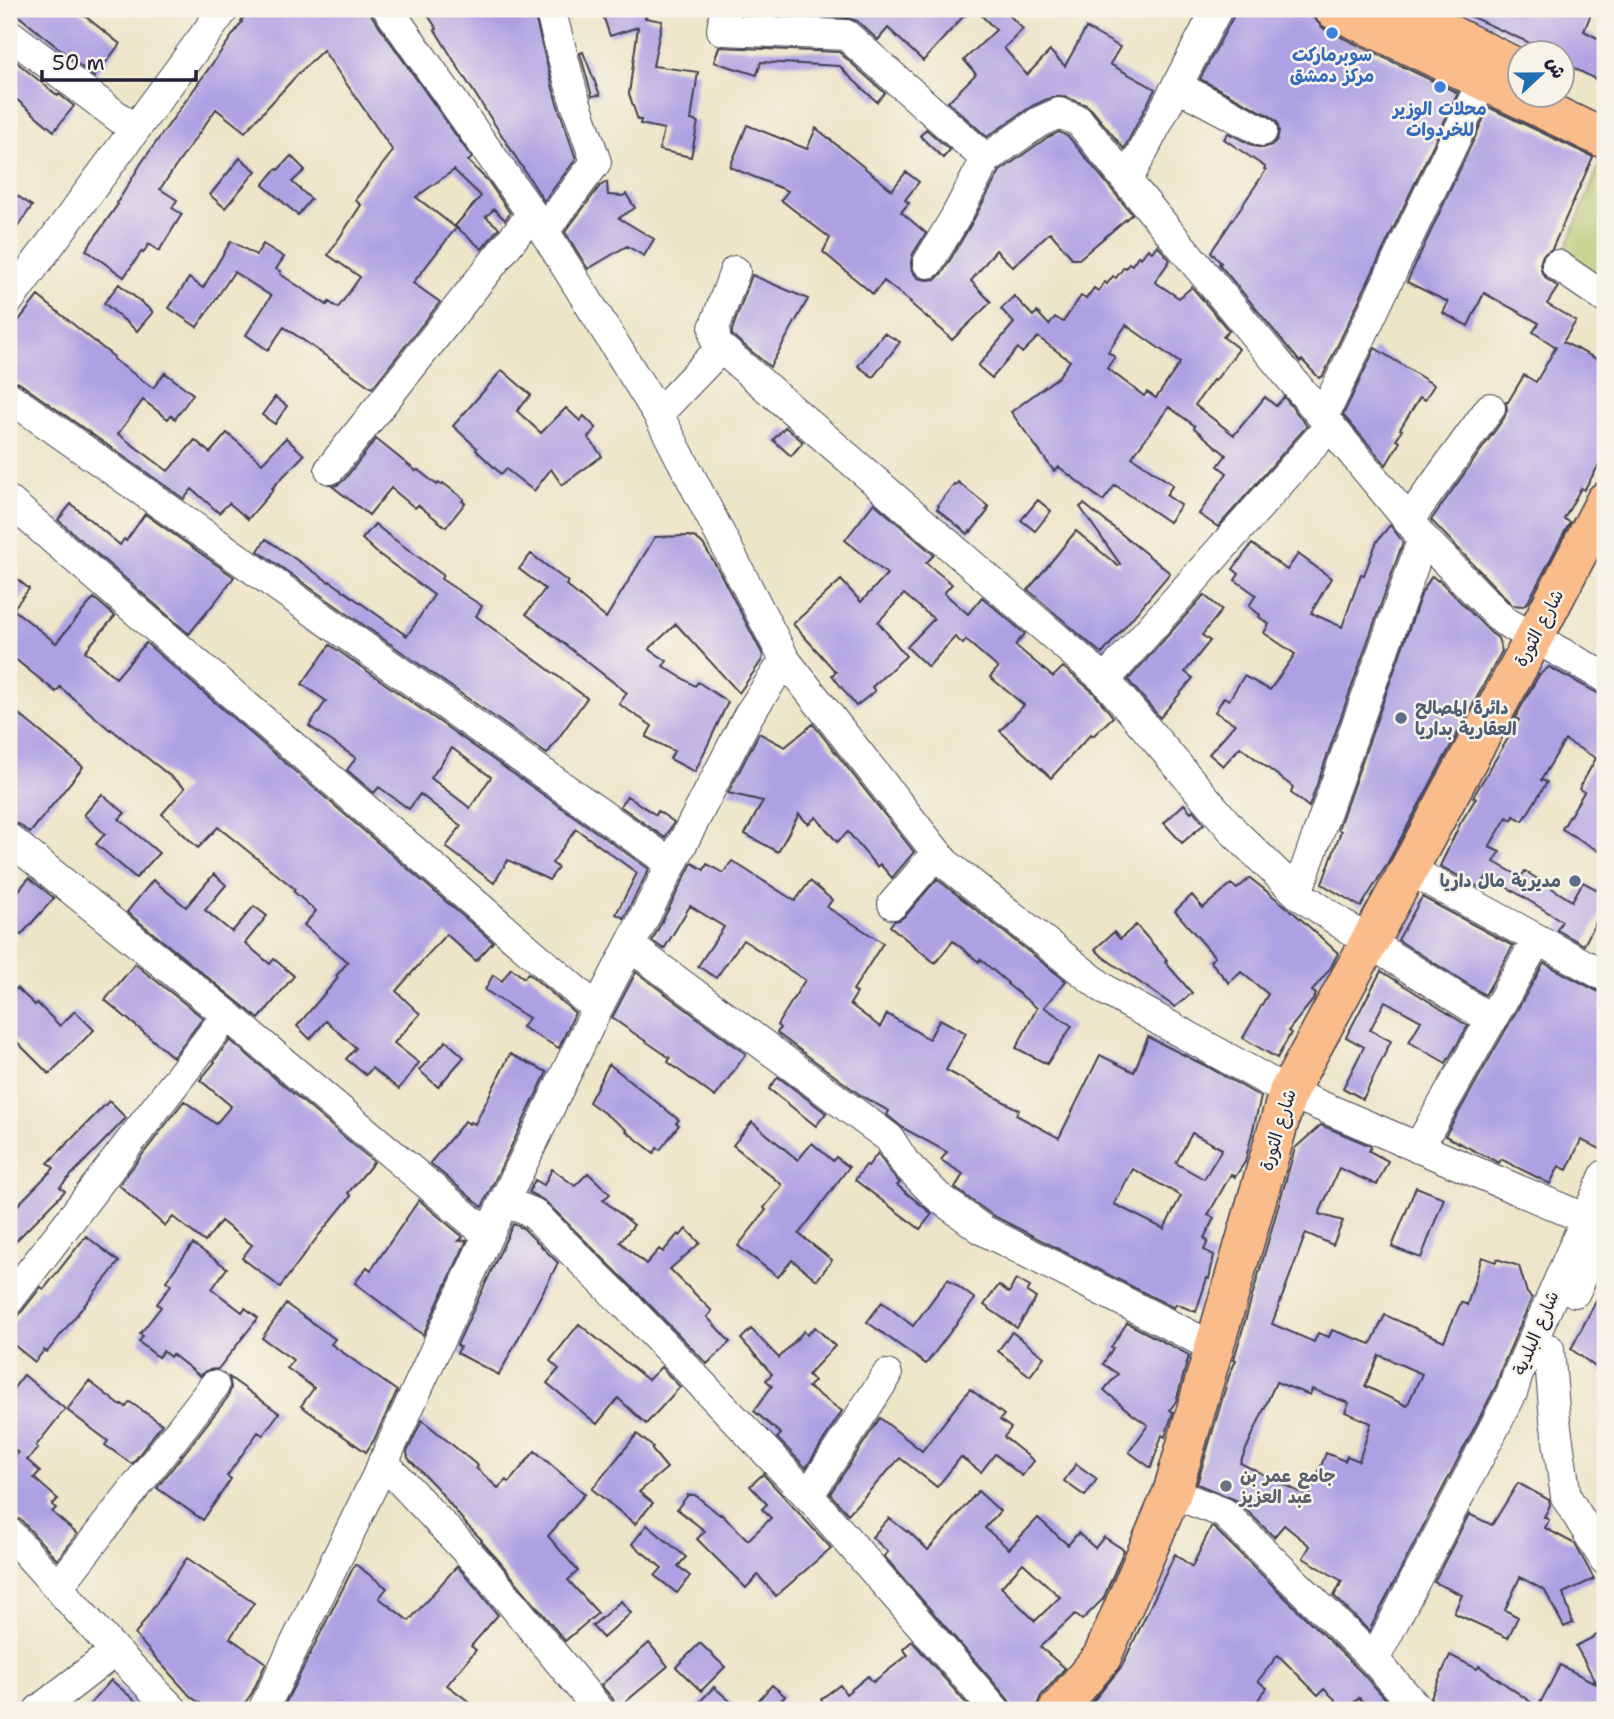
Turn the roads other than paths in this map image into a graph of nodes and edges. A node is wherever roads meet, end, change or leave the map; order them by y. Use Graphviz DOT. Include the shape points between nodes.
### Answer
graph roads {
  1 [pos="224,9"];
  2 [pos="388,9"];
  3 [pos="550,9"];
  4 [pos="725,9"];
  5 [pos="1217,9"];
  6 [pos="1333,9"];
  7 [pos="1399,9"];
  8 [pos="1444,32"];
  9 [pos="9,34"];
  10 [pos="1499,68"];
  11 [pos="1177,86"];
  12 [pos="1576,96"];
  13 [pos="1605,110"];
  14 [pos="134,129"];
  15 [pos="1262,131"];
  16 [pos="1605,139"];
  17 [pos="986,159"];
  18 [pos="1127,181"];
  19 [pos="538,223"];
  20 [pos="928,263"];
  21 [pos="1557,265"];
  22 [pos="735,271"];
  23 [pos="1605,298"];
  24 [pos="9,300"];
  25 [pos="717,353"];
  26 [pos="9,397"];
  27 [pos="1490,408"];
  28 [pos="657,414"];
  29 [pos="1326,421"];
  30 [pos="330,469"];
  31 [pos="9,501"];
  32 [pos="1605,501"];
  33 [pos="1416,530"];
  34 [pos="1534,639"];
  35 [pos="785,660"];
  36 [pos="1605,677"];
  37 [pos="1105,680"];
  38 [pos="9,839"];
  39 [pos="937,853"];
  40 [pos="672,864"];
  41 [pos="1408,869"];
  42 [pos="1297,893"];
  43 [pos="893,904"];
  44 [pos="1537,940"];
  45 [pos="1370,943"];
  46 [pos="630,946"];
  47 [pos="1605,976"];
  48 [pos="597,1009"];
  49 [pos="227,1014"];
  50 [pos="1492,1020"];
  51 [pos="1288,1092"];
  52 [pos="1418,1148"];
  53 [pos="1605,1175"];
  54 [pos="504,1201"];
  55 [pos="1598,1224"];
  56 [pos="488,1235"];
  57 [pos="9,1300"];
  58 [pos="1214,1348"];
  59 [pos="1549,1349"];
  60 [pos="887,1375"];
  61 [pos="214,1386"];
  62 [pos="1513,1393"];
  63 [pos="383,1462"];
  64 [pos="1172,1493"];
  65 [pos="808,1496"];
  66 [pos="9,1533"];
  67 [pos="1605,1560"];
  68 [pos="58,1587"];
  69 [pos="114,1651"];
  70 [pos="1374,1660"];
  71 [pos="39,1710"];
  72 [pos="173,1710"];
  73 [pos="263,1710"];
  74 [pos="599,1710"];
  75 [pos="995,1710"];
  76 [pos="1058,1710"];
  77 [pos="1419,1710"];
  1 -- 14 [label="street"];
  2 -- 19 [label="street"];
  3 -- 19 [label="street" via="596,162"];
  4 -- 17 [label="street" via="722,30 846,35"];
  5 -- 11 [label="street"];
  6 -- 8 [label="main road"];
  7 -- 8 [label="main road"];
  8 -- 10 [label="main road"];
  9 -- 14 [label="street"];
  10 -- 16 [label="main road"];
  10 -- 29 [label="street"];
  11 -- 15 [label="street"];
  11 -- 18 [label="street"];
  12 -- 13 [label="main road"];
  14 -- 24 [label="street"];
  17 -- 18 [label="street" via="1059,113 1079,121"];
  17 -- 20 [label="street"];
  18 -- 29 [label="street"];
  19 -- 28 [label="street"];
  19 -- 30 [label="street"];
  21 -- 23 [label="street"];
  22 -- 25 [label="street" via="714,328"];
  25 -- 28 [label="street"];
  25 -- 37 [label="street" via="721,348"];
  26 -- 40 [label="street"];
  27 -- 33 [label="street"];
  28 -- 35 [label="street"];
  29 -- 33 [label="street"];
  29 -- 37 [label="street"];
  31 -- 48 [label="street"];
  32 -- 34 [label="main road, شارع الثورة"];
  33 -- 34 [label="street" via="1504,621"];
  33 -- 42 [label="street"];
  34 -- 36 [label="street"];
  34 -- 41 [label="main road, شارع الثورة"];
  35 -- 39 [label="street"];
  35 -- 40 [label="street" via="748,716"];
  37 -- 42 [label="street" via="1235,833"];
  38 -- 49 [label="street"];
  39 -- 43 [label="street"];
  39 -- 51 [label="street" via="1107,991"];
  40 -- 46 [label="street"];
  41 -- 44 [label="street"];
  41 -- 45 [label="main road, شارع الثورة"];
  42 -- 45 [label="street"];
  44 -- 47 [label="street"];
  44 -- 50 [label="street"];
  45 -- 50 [label="street"];
  45 -- 51 [label="main road, شارع الثورة"];
  46 -- 48 [label="street"];
  46 -- 58 [label="street" via="889,1138 905,1163 937,1196 983,1230"];
  48 -- 54 [label="street"];
  49 -- 56 [label="street"];
  49 -- 57 [label="street"];
  50 -- 52 [label="street"];
  51 -- 52 [label="street"];
  51 -- 58 [label="main road, شارع الثورة"];
  52 -- 55 [label="street"];
  53 -- 55 [label="street, شارع البلدية"];
  54 -- 56 [label="street"];
  54 -- 65 [label="street" via="533,1213"];
  55 -- 59 [label="street, شارع البلدية"];
  55 -- 62 [label="street, شارع البلدية" via="1518,1374"];
  56 -- 63 [label="street"];
  58 -- 64 [label="main road, شارع الثورة"];
  59 -- 62 [label="street, شارع البلدية"];
  59 -- 67 [label="street" via="1566,1497"];
  60 -- 65 [label="street"];
  61 -- 68 [label="street"];
  62 -- 70 [label="street"];
  63 -- 73 [label="street"];
  63 -- 74 [label="street" via="486,1572"];
  64 -- 70 [label="street" via="1224,1513"];
  64 -- 76 [label="main road, شارع الثورة" via="1102,1657"];
  65 -- 75 [label="street"];
  66 -- 68 [label="street"];
  68 -- 69 [label="street"];
  69 -- 71 [label="street"];
  69 -- 72 [label="street"];
  70 -- 77 [label="street"];
}
